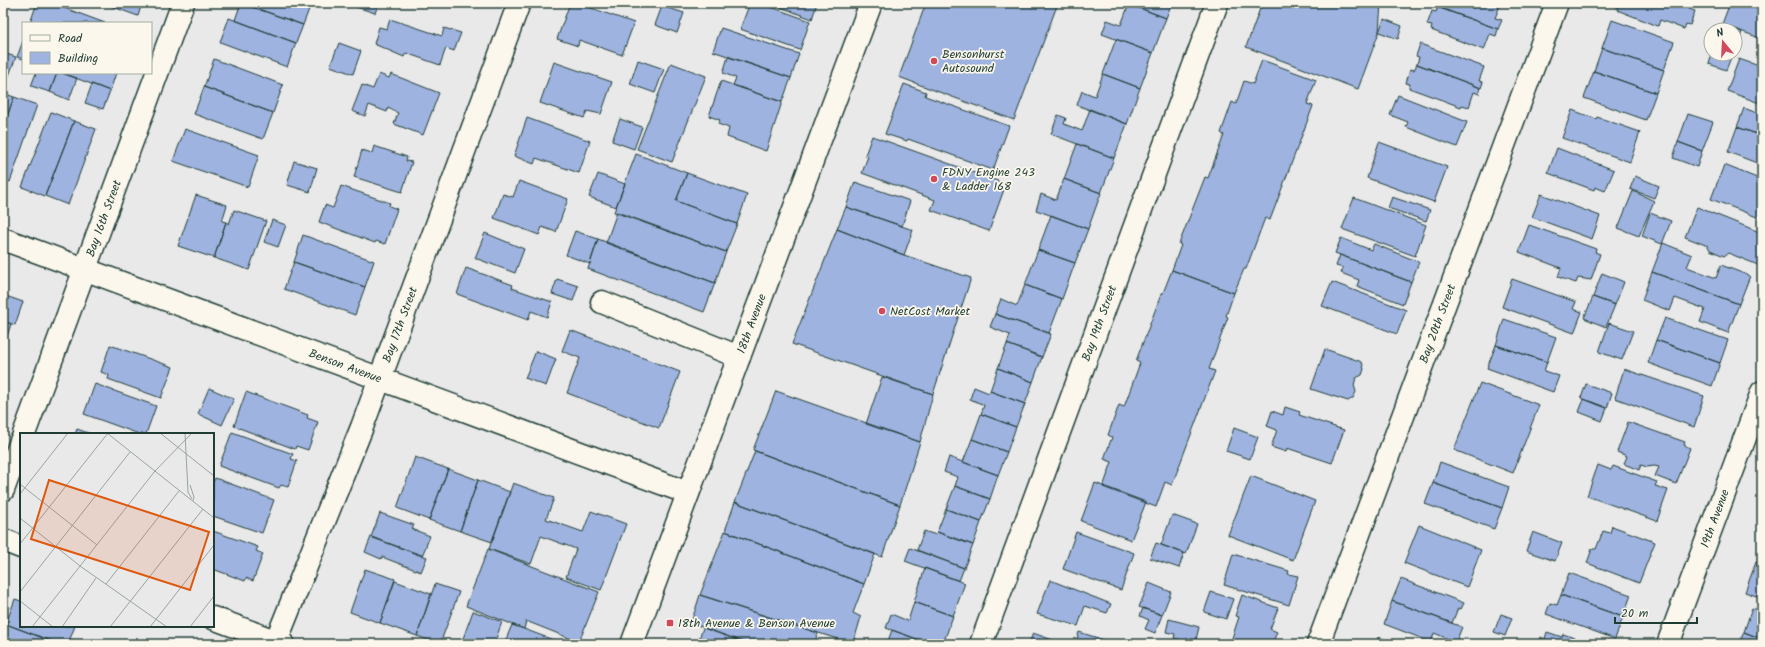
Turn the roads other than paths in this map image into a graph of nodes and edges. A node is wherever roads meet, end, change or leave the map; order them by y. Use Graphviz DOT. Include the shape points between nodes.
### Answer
graph roads {
  1 [pos="183,3"];
  2 [pos="518,3"];
  3 [pos="871,3"];
  4 [pos="1217,3"];
  5 [pos="1557,3"];
  6 [pos="3,239"];
  7 [pos="84,269"];
  8 [pos="602,302"];
  9 [pos="739,357"];
  10 [pos="380,379"];
  11 [pos="1762,392"];
  12 [pos="24,433"];
  13 [pos="20,444"];
  14 [pos="3,490"];
  15 [pos="688,493"];
  16 [pos="3,540"];
  17 [pos="20,547"];
  18 [pos="214,618"];
  19 [pos="278,643"];
  20 [pos="632,644"];
  21 [pos="981,644"];
  22 [pos="1318,644"];
  23 [pos="1668,644"];
  1 -- 7 [label="street, Bay 16th Street"];
  2 -- 10 [label="street, Bay 17th Street"];
  3 -- 9 [label="street, 18th Avenue"];
  4 -- 21 [label="street, Bay 19th Street"];
  5 -- 22 [label="street, Bay 20th Street"];
  6 -- 7 [label="street, Benson Avenue"];
  7 -- 10 [label="street, Benson Avenue"];
  7 -- 12 [label="street, Bay 16th Street"];
  8 -- 9 [label="street"];
  9 -- 15 [label="street, 18th Avenue"];
  10 -- 15 [label="street, Benson Avenue"];
  10 -- 19 [label="street, Bay 17th Street"];
  11 -- 23 [label="street, 19th Avenue"];
  13 -- 14 [label="street"];
  15 -- 20 [label="street, 18th Avenue"];
  16 -- 17 [label="street"];
  18 -- 19 [label="street"];
}
